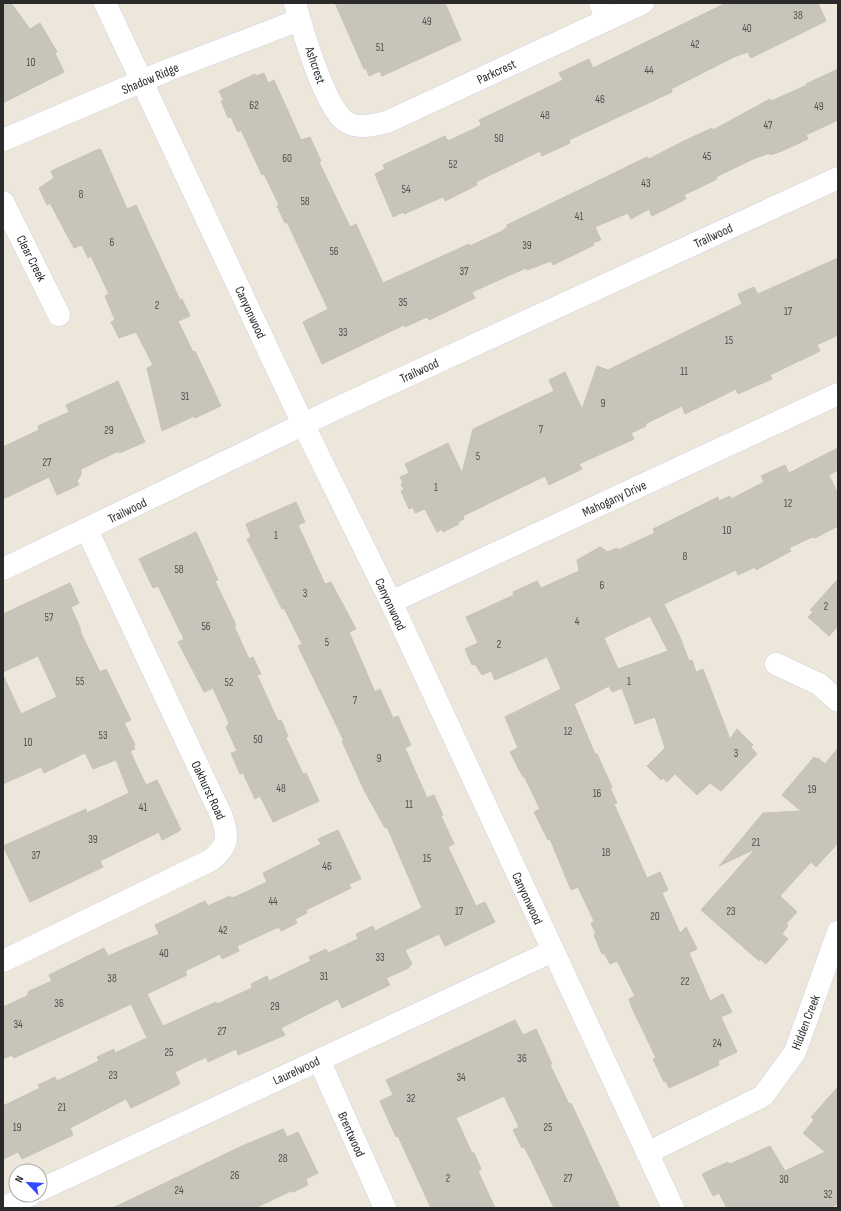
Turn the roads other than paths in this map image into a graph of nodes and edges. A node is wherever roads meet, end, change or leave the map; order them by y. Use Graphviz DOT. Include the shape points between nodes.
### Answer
graph roads {
  1 [pos="105,3"];
  2 [pos="644,3"];
  3 [pos="297,11"];
  4 [pos="604,12"];
  5 [pos="143,81"];
  6 [pos="346,122"];
  7 [pos="3,140"];
  8 [pos="838,178"];
  9 [pos="3,202"];
  10 [pos="59,315"];
  11 [pos="838,394"];
  12 [pos="303,424"];
  13 [pos="87,530"];
  14 [pos="3,569"];
  15 [pos="391,602"];
  16 [pos="776,664"];
  17 [pos="838,701"];
  18 [pos="838,932"];
  19 [pos="553,951"];
  20 [pos="3,961"];
  21 [pos="319,1060"];
  22 [pos="647,1153"];
  23 [pos="48,1186"];
  24 [pos="13,1203"];
  25 [pos="3,1208"];
  26 [pos="385,1208"];
  27 [pos="673,1208"];
  1 -- 5 [label="street, Canyonwood"];
  2 -- 4 [label="street, Parkcrest"];
  3 -- 5 [label="street, Shadow Ridge"];
  3 -- 6 [label="street, Ashcrest" via="325,92 335,112"];
  4 -- 6 [label="street, Parkcrest" via="387,122 365,127"];
  5 -- 7 [label="street, Shadow Ridge"];
  5 -- 12 [label="street, Canyonwood"];
  8 -- 12 [label="street, Trailwood"];
  9 -- 10 [label="street, Clear Creek"];
  11 -- 15 [label="street, Mahogany Drive"];
  12 -- 13 [label="street, Trailwood"];
  12 -- 15 [label="street, Canyonwood"];
  13 -- 14 [label="street, Trailwood"];
  13 -- 20 [label="street, Oakhurst Road" via="227,832 223,850 211,860"];
  15 -- 19 [label="street, Canyonwood"];
  16 -- 17 [label="street" via="819,684"];
  18 -- 22 [label="street, Hidden Creek" via="795,1052 763,1096"];
  19 -- 21 [label="street, Laurelwood"];
  19 -- 22 [label="street, Canyonwood"];
  21 -- 23 [label="street, Laurelwood"];
  21 -- 26 [label="street, Brentwood"];
  22 -- 27 [label="street, Canyonwood"];
  24 -- 25 [label="street"];
}
